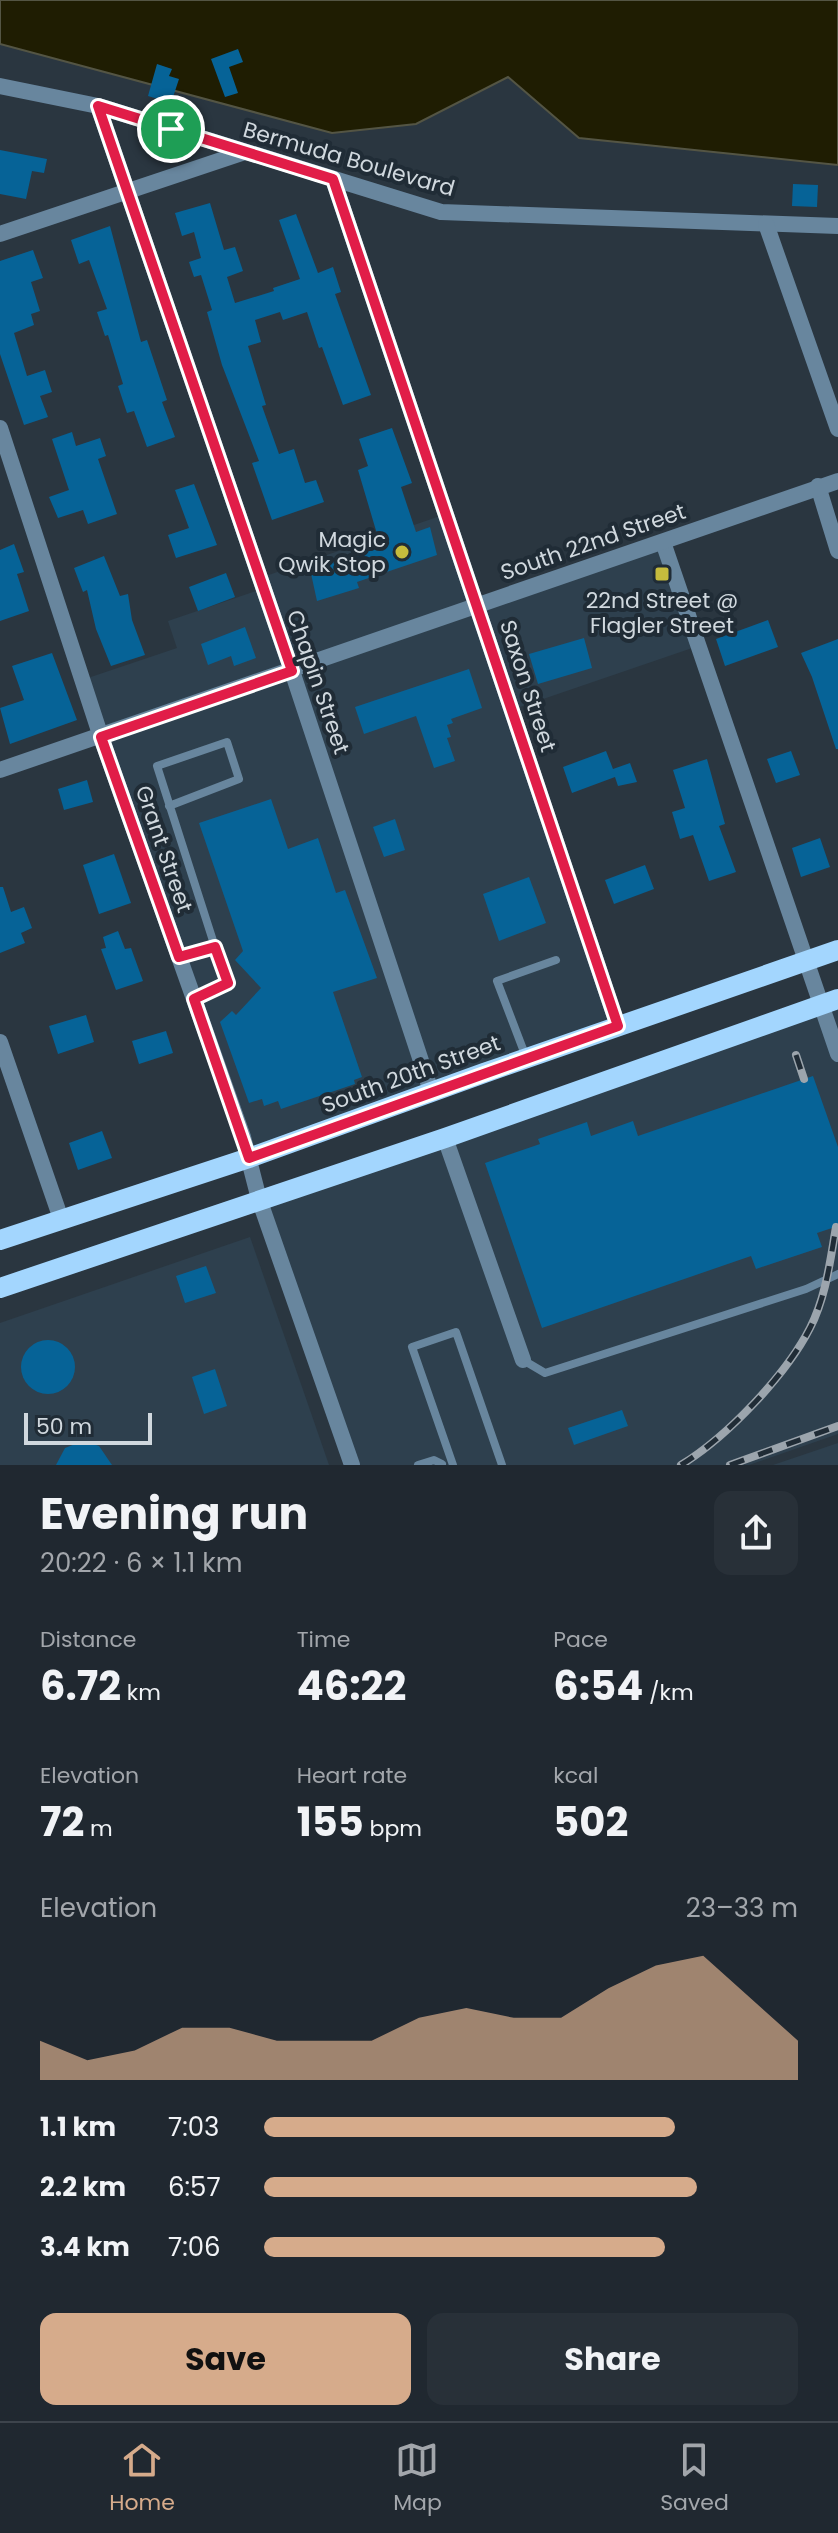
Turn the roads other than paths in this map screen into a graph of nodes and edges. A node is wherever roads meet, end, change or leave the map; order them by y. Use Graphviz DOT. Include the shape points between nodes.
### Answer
graph roads {
  1 [pos="0,86"];
  2 [pos="98,106"];
  3 [pos="245,152"];
  4 [pos="333,179"];
  5 [pos="129,192"];
  6 [pos="766,224"];
  7 [pos="838,226"];
  8 [pos="0,234"];
  9 [pos="0,428"];
  10 [pos="838,429"];
  11 [pos="838,481"];
  12 [pos="818,486"];
  13 [pos="663,542"];
  14 [pos="838,551"];
  15 [pos="478,604"];
  16 [pos="292,671"];
  17 [pos="101,737"];
  18 [pos="0,770"];
  19 [pos="169,806"];
  20 [pos="215,947"];
  21 [pos="838,950"];
  22 [pos="179,957"];
  23 [pos="556,960"];
  24 [pos="806,961"];
  25 [pos="194,999"];
  26 [pos="829,1002"];
  27 [pos="618,1026"];
  28 [pos="0,1042"];
  29 [pos="838,1054"];
  30 [pos="526,1058"];
  31 [pos="431,1091"];
  32 [pos="445,1138"];
  33 [pos="249,1158"];
  34 [pos="259,1199"];
  35 [pos="61,1219"];
  36 [pos="0,1240"];
  37 [pos="838,1274"];
  38 [pos="0,1288"];
  39 [pos="523,1360"];
  40 [pos="447,1464"];
  41 [pos="352,1465"];
  42 [pos="418,1465"];
  43 [pos="502,1465"];
  1 -- 2 [label="street, Bermuda Boulevard"];
  2 -- 3 [label="street, Bermuda Boulevard"];
  2 -- 5 [label="street, Chapin Street"];
  3 -- 4 [label="street, Bermuda Boulevard"];
  3 -- 5 [label="street"];
  4 -- 6 [label="street, Bermuda Boulevard" via="441,212"];
  4 -- 15 [label="street, Saxon Street"];
  5 -- 8 [label="street"];
  5 -- 16 [label="street, Chapin Street"];
  6 -- 7 [label="street, Bermuda Boulevard"];
  6 -- 10 [label="street"];
  9 -- 17 [label="street, Grant Street"];
  11 -- 12 [label="street, South 22nd Street"];
  12 -- 13 [label="street, South 22nd Street"];
  12 -- 14 [label="street"];
  13 -- 15 [label="street, South 22nd Street"];
  13 -- 24 [label="street"];
  15 -- 16 [label="street, South 22nd Street"];
  15 -- 27 [label="street, Saxon Street"];
  16 -- 17 [label="street, South 22nd Street"];
  16 -- 31 [label="street, Chapin Street"];
  17 -- 18 [label="street, South 22nd Street"];
  17 -- 22 [label="street, Grant Street"];
  19 -- 19 [label="lane" via="157,766 227,742 239,779"];
  19 -- 20 [label="lane"];
  20 -- 22 [label="lane"];
  20 -- 25 [label="lane" via="228,983"];
  21 -- 24 [label="main road, South 20th Street"];
  22 -- 25 [label="street, Grant Street"];
  23 -- 30 [label="lane" via="497,981"];
  24 -- 26 [label="street"];
  24 -- 27 [label="main road, South 20th Street"];
  25 -- 33 [label="street, Grant Street"];
  26 -- 29 [label="street"];
  26 -- 32 [label="main road"];
  27 -- 30 [label="main road, South 20th Street"];
  28 -- 35 [label="street"];
  30 -- 31 [label="main road, South 20th Street"];
  31 -- 33 [label="main road, South 20th Street"];
  32 -- 34 [label="main road"];
  32 -- 39 [label="street"];
  33 -- 34 [label="street, Grant Street"];
  33 -- 35 [label="main road, South 20th Street"];
  34 -- 38 [label="main road"];
  34 -- 41 [label="street, Grant Street"];
  35 -- 36 [label="main road, South 20th Street"];
  37 -- 39 [label="lane" via="545,1373"];
  40 -- 42 [label="lane" via="434,1460"];
  40 -- 43 [label="lane" via="412,1347 456,1332"];
}
